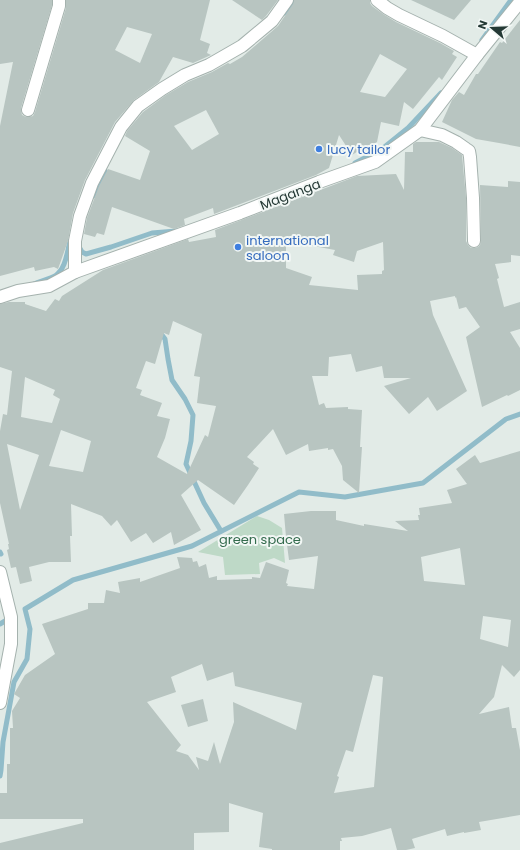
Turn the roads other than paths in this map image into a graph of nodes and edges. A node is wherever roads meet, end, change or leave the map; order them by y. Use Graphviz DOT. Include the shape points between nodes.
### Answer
graph roads {
  1 [pos="59,0"];
  2 [pos="287,0"];
  3 [pos="377,0"];
  4 [pos="520,2"];
  5 [pos="476,55"];
  6 [pos="28,110"];
  7 [pos="420,130"];
  8 [pos="474,241"];
  9 [pos="75,272"];
  10 [pos="0,297"];
  11 [pos="0,572"];
  12 [pos="0,703"];
  1 -- 6 [label="street"];
  2 -- 9 [label="street" via="272,21 242,46 162,88 138,106 121,127 92,183 80,216 75,241"];
  3 -- 5 [label="street" via="399,15"];
  4 -- 5 [label="street, Maganga"];
  5 -- 7 [label="street, Maganga"];
  7 -- 8 [label="street" via="442,135 469,152"];
  7 -- 9 [label="street, Maganga" via="375,162"];
  9 -- 10 [label="street, Maganga" via="49,286"];
  11 -- 12 [label="street" via="11,617 11,644"];
}
